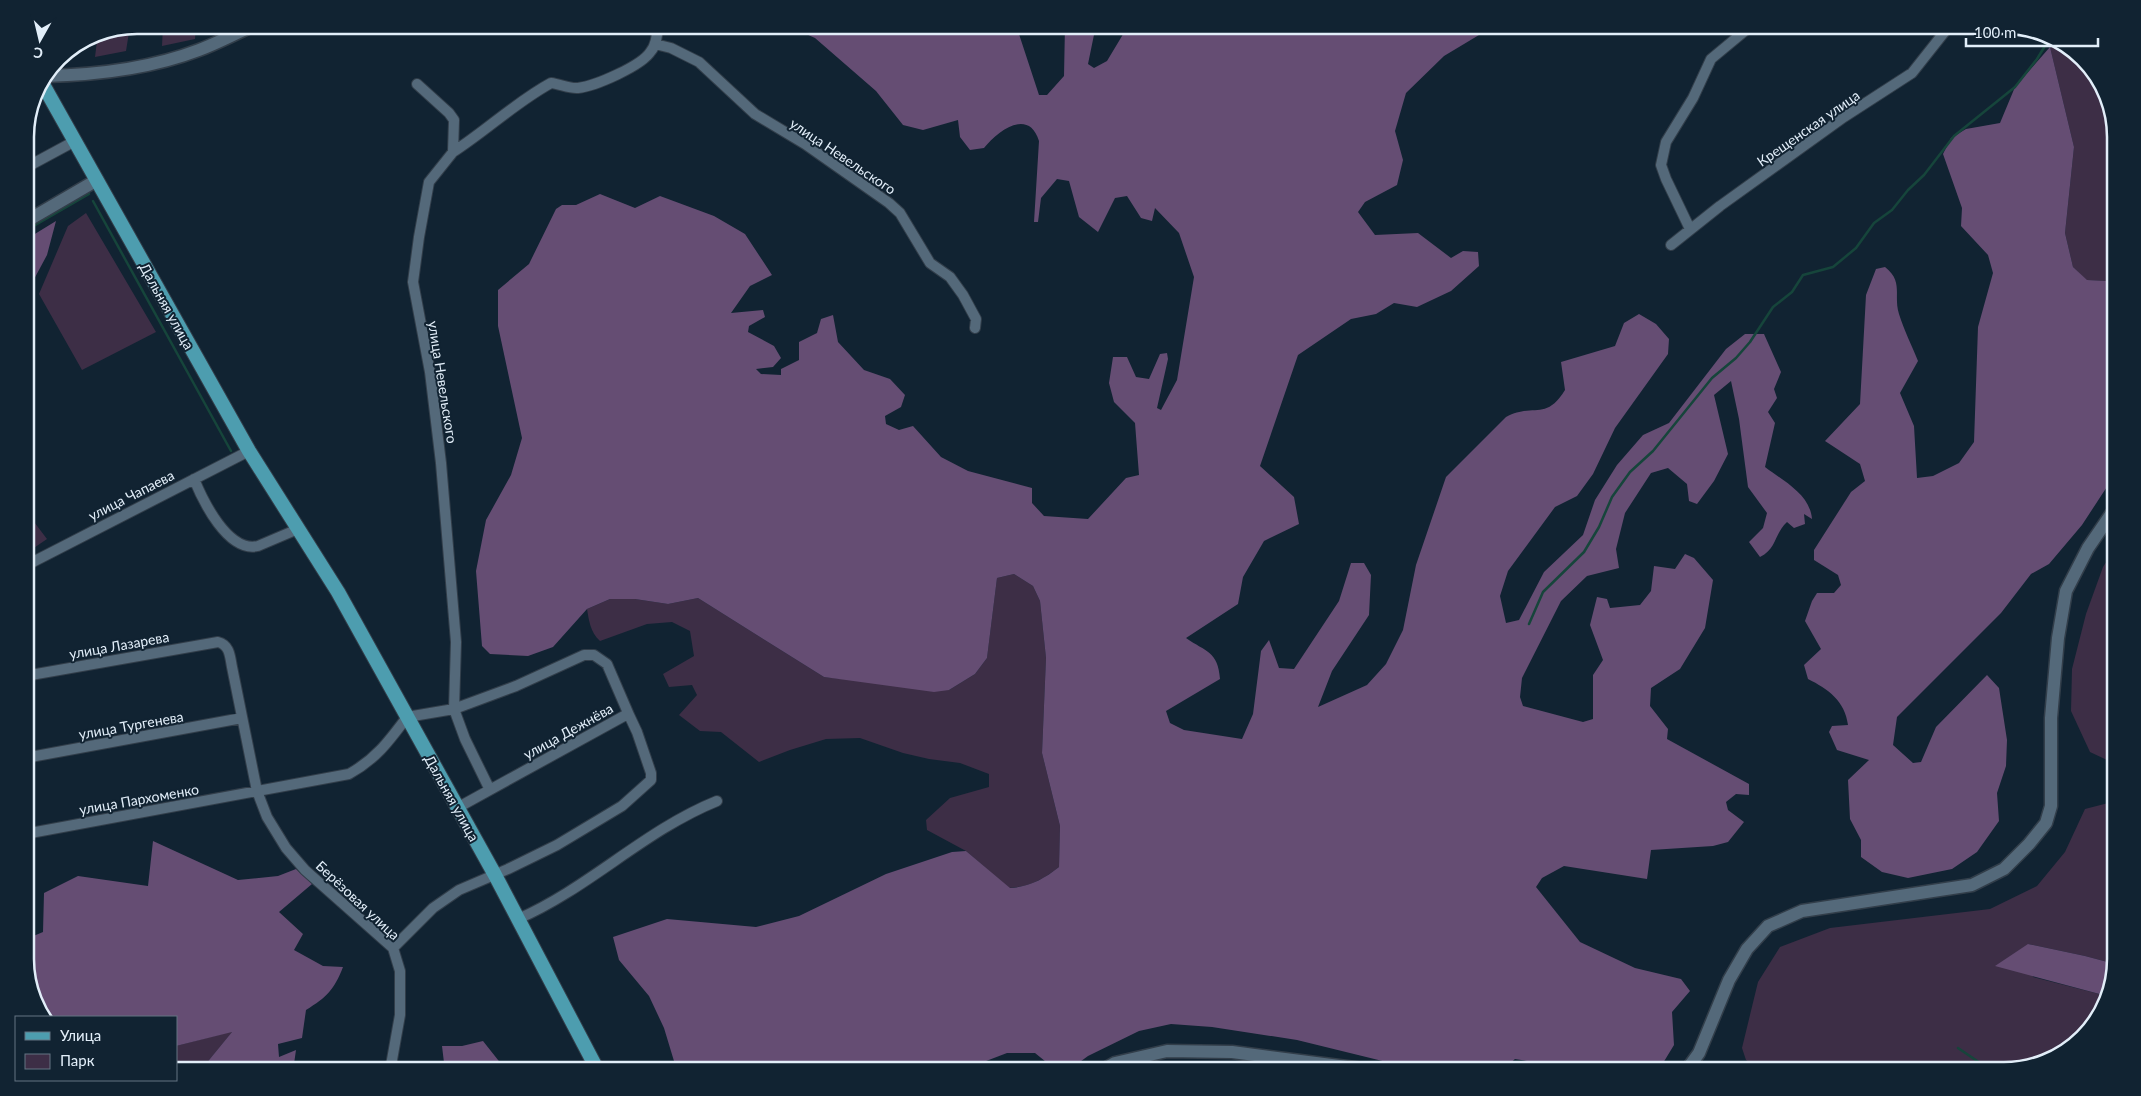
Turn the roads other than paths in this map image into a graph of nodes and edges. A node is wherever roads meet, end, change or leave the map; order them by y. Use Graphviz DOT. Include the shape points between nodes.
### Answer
graph roads {
  1 [pos="234,34"];
  2 [pos="657,34"];
  3 [pos="1741,34"];
  4 [pos="1943,34"];
  5 [pos="655,44"];
  6 [pos="54,75"];
  7 [pos="417,84"];
  8 [pos="45,89"];
  9 [pos="74,141"];
  10 [pos="453,152"];
  11 [pos="34,163"];
  12 [pos="97,180"];
  13 [pos="34,217"];
  14 [pos="1690,229"];
  15 [pos="1671,245"];
  16 [pos="975,328"];
  17 [pos="249,451"];
  18 [pos="194,478"];
  19 [pos="2107,520"];
  20 [pos="298,529"];
  21 [pos="34,561"];
  22 [pos="218,642"];
  23 [pos="34,675"];
  24 [pos="454,709"];
  25 [pos="629,715"];
  26 [pos="407,717"];
  27 [pos="242,718"];
  28 [pos="34,756"];
  29 [pos="489,788"];
  30 [pos="257,791"];
  31 [pos="717,801"];
  32 [pos="456,808"];
  33 [pos="34,832"];
  34 [pos="495,875"];
  35 [pos="518,919"];
  36 [pos="393,948"];
  37 [pos="392,1062"];
  38 [pos="593,1062"];
  39 [pos="1119,1062"];
  40 [pos="1309,1062"];
  41 [pos="1692,1062"];
  1 -- 6 [label="street" via="168,59 98,72"];
  2 -- 5 [label="street"];
  3 -- 14 [label="street" via="1711,59 1693,98 1666,142 1662,166"];
  4 -- 14 [label="street, Крещенская улица" via="1912,73 1844,117"];
  5 -- 10 [label="street, улица Невельского" via="643,59 592,86 576,88 552,83 529,95 487,130"];
  5 -- 16 [label="street, улица Невельского" via="699,62 755,114 805,144 889,203 900,213 930,263 950,277 964,295 976,319"];
  7 -- 10 [label="street" via="454,120"];
  8 -- 9 [label="main road, Дальняя улица"];
  9 -- 11 [label="street"];
  9 -- 12 [label="main road, Дальняя улица"];
  10 -- 24 [label="street, улица Невельского" via="429,182 413,282 430,372 441,463 456,642"];
  12 -- 13 [label="street"];
  12 -- 17 [label="main road, Дальняя улица"];
  14 -- 15 [label="street, Крещенская улица"];
  17 -- 18 [label="street, улица Чапаева"];
  17 -- 20 [label="main road, Дальняя улица"];
  18 -- 20 [label="street" via="210,513 240,545 251,548"];
  18 -- 21 [label="street, улица Чапаева"];
  19 -- 41 [label="street" via="2088,548 2066,591 2051,709 2051,806 2046,823 2004,869 1972,885 1802,911 1768,926 1747,949 1729,980"];
  20 -- 26 [label="main road, Дальняя улица" via="338,592"];
  22 -- 23 [label="street, улица Лазарева"];
  22 -- 27 [label="street, Берёзовая улица" via="228,648"];
  24 -- 25 [label="street" via="509,689 584,655 594,655 608,664"];
  24 -- 26 [label="street"];
  24 -- 29 [label="street"];
  25 -- 29 [label="street, улица Дежнёва"];
  25 -- 34 [label="street, улица Дежнёва" via="652,773 651,780 622,806 557,845"];
  26 -- 30 [label="street, улица Пархоменко" via="382,751 349,774"];
  26 -- 32 [label="main road, Дальняя улица"];
  27 -- 28 [label="street, улица Тургенева"];
  27 -- 30 [label="street, Берёзовая улица"];
  29 -- 32 [label="street, улица Дежнёва"];
  30 -- 33 [label="street, улица Пархоменко"];
  30 -- 36 [label="street, Берёзовая улица" via="267,817 286,848 305,870"];
  31 -- 35 [label="street" via="693,811 573,891"];
  32 -- 34 [label="main road, Дальняя улица"];
  34 -- 35 [label="main road, Дальняя улица"];
  34 -- 36 [label="street" via="459,890 433,908"];
  35 -- 38 [label="main road, Дальняя улица"];
  36 -- 37 [label="street, Берёзовая улица" via="400,971 400,1015"];
  39 -- 40 [label="street" via="1167,1051 1232,1052"];
}
